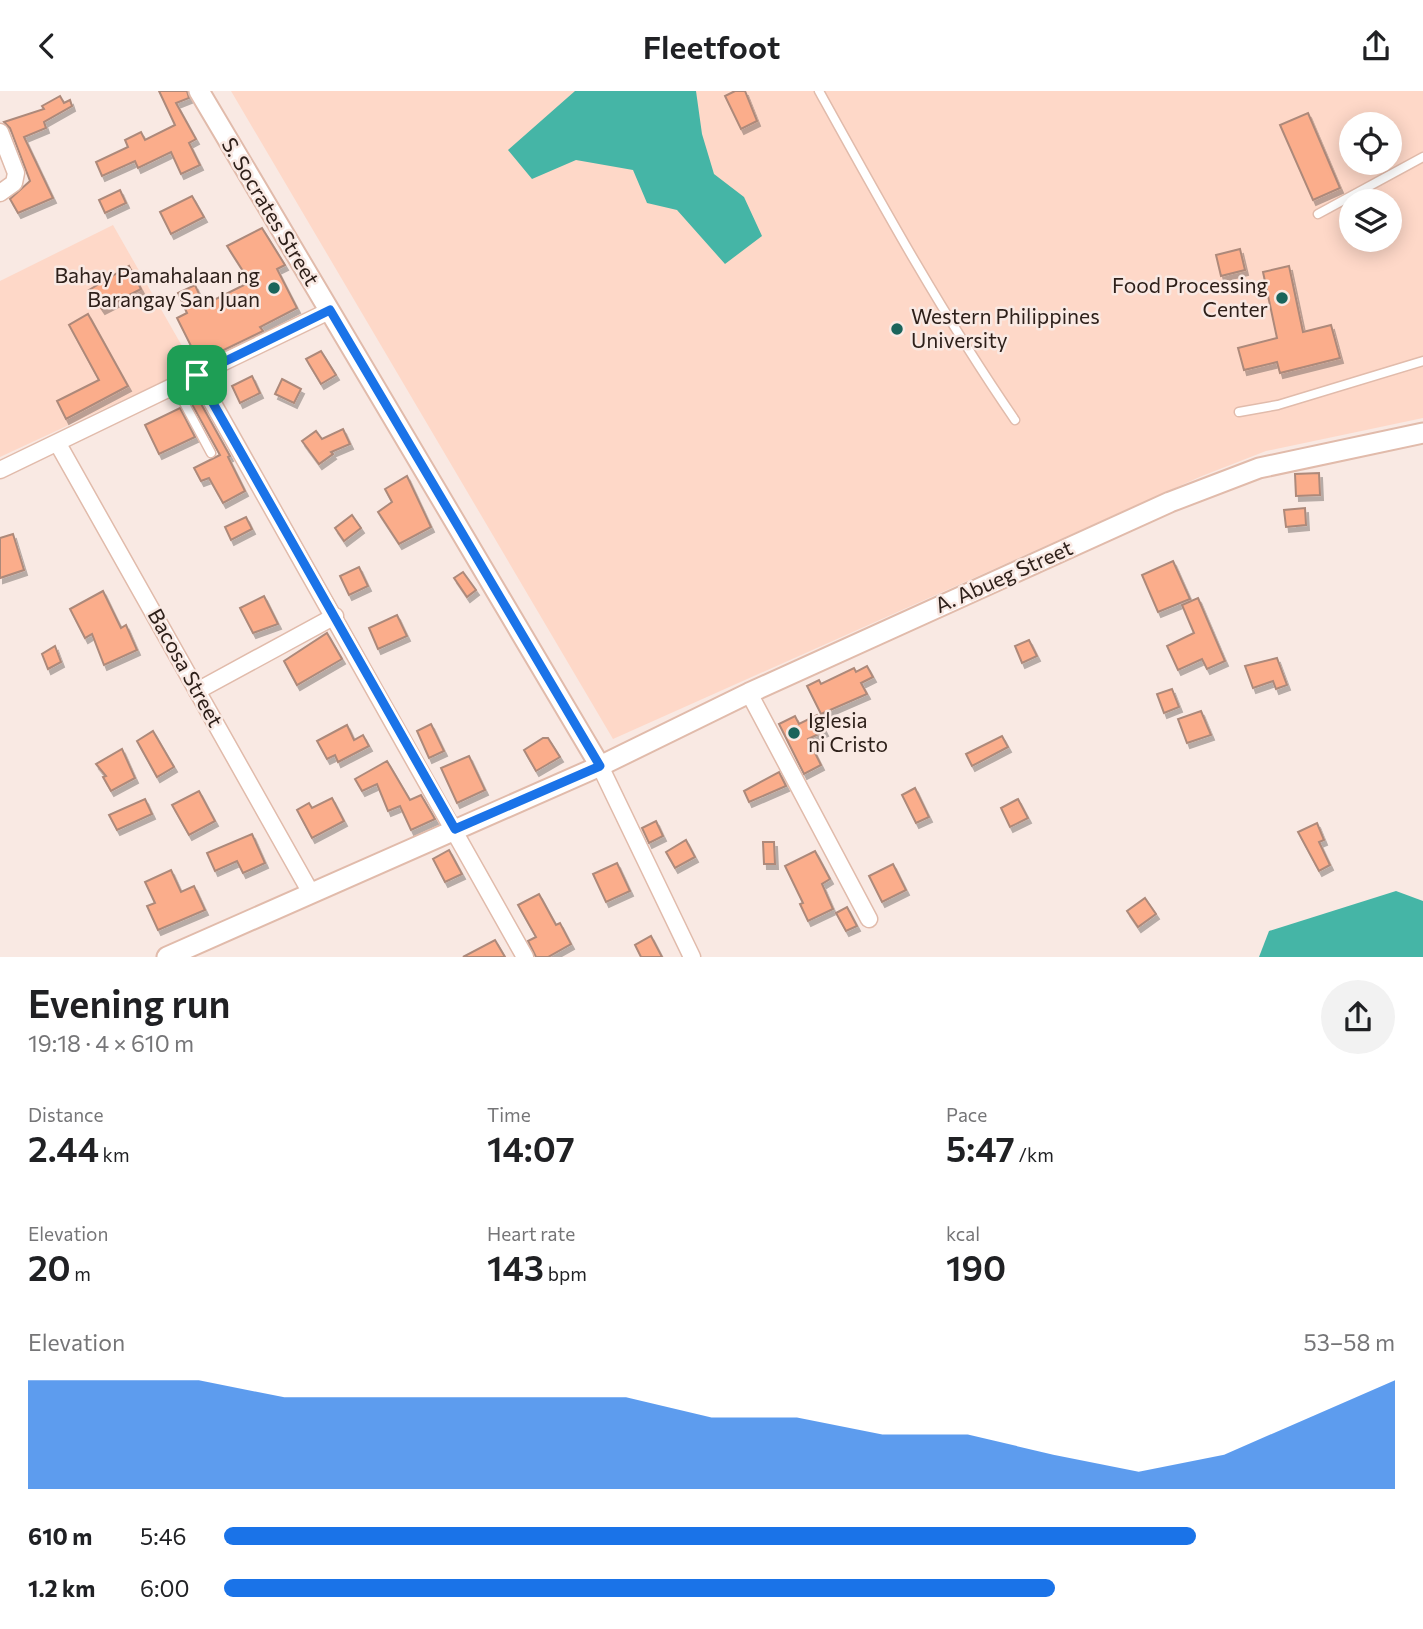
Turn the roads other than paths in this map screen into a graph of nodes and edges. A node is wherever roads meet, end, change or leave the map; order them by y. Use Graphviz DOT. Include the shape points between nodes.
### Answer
graph roads {
  1 [pos="198,91"];
  2 [pos="819,91"];
  3 [pos="0,132"];
  4 [pos="1423,157"];
  5 [pos="0,193"];
  6 [pos="1318,214"];
  7 [pos="330,310"];
  8 [pos="1423,361"];
  9 [pos="197,375"];
  10 [pos="175,386"];
  11 [pos="1239,412"];
  12 [pos="1015,420"];
  13 [pos="1423,433"];
  14 [pos="58,444"];
  15 [pos="211,453"];
  16 [pos="0,470"];
  17 [pos="335,617"];
  18 [pos="197,691"];
  19 [pos="749,693"];
  20 [pos="600,766"];
  21 [pos="455,829"];
  22 [pos="311,893"];
  23 [pos="869,919"];
  24 [pos="167,957"];
  25 [pos="525,957"];
  26 [pos="692,957"];
  1 -- 7 [label="street, S. Socrates Street"];
  2 -- 12 [label="lane" via="922,278"];
  3 -- 5 [label="street" via="16,173 14,183"];
  4 -- 6 [label="lane"];
  7 -- 9 [label="street"];
  7 -- 20 [label="street, S. Socrates Street"];
  8 -- 11 [label="lane" via="1278,405"];
  9 -- 10 [label="street"];
  9 -- 17 [label="street"];
  10 -- 14 [label="street"];
  10 -- 15 [label="lane"];
  13 -- 19 [label="street, A. Abueg Street" via="1319,452 1241,474"];
  14 -- 16 [label="street"];
  14 -- 18 [label="street, Bacosa Street"];
  17 -- 18 [label="street"];
  17 -- 21 [label="street"];
  18 -- 22 [label="street, Bacosa Street"];
  19 -- 20 [label="street, A. Abueg Street"];
  19 -- 23 [label="street"];
  20 -- 21 [label="street, A. Abueg Street"];
  20 -- 26 [label="street"];
  21 -- 22 [label="street, A. Abueg Street"];
  21 -- 25 [label="street"];
  22 -- 24 [label="street, A. Abueg Street"];
}
